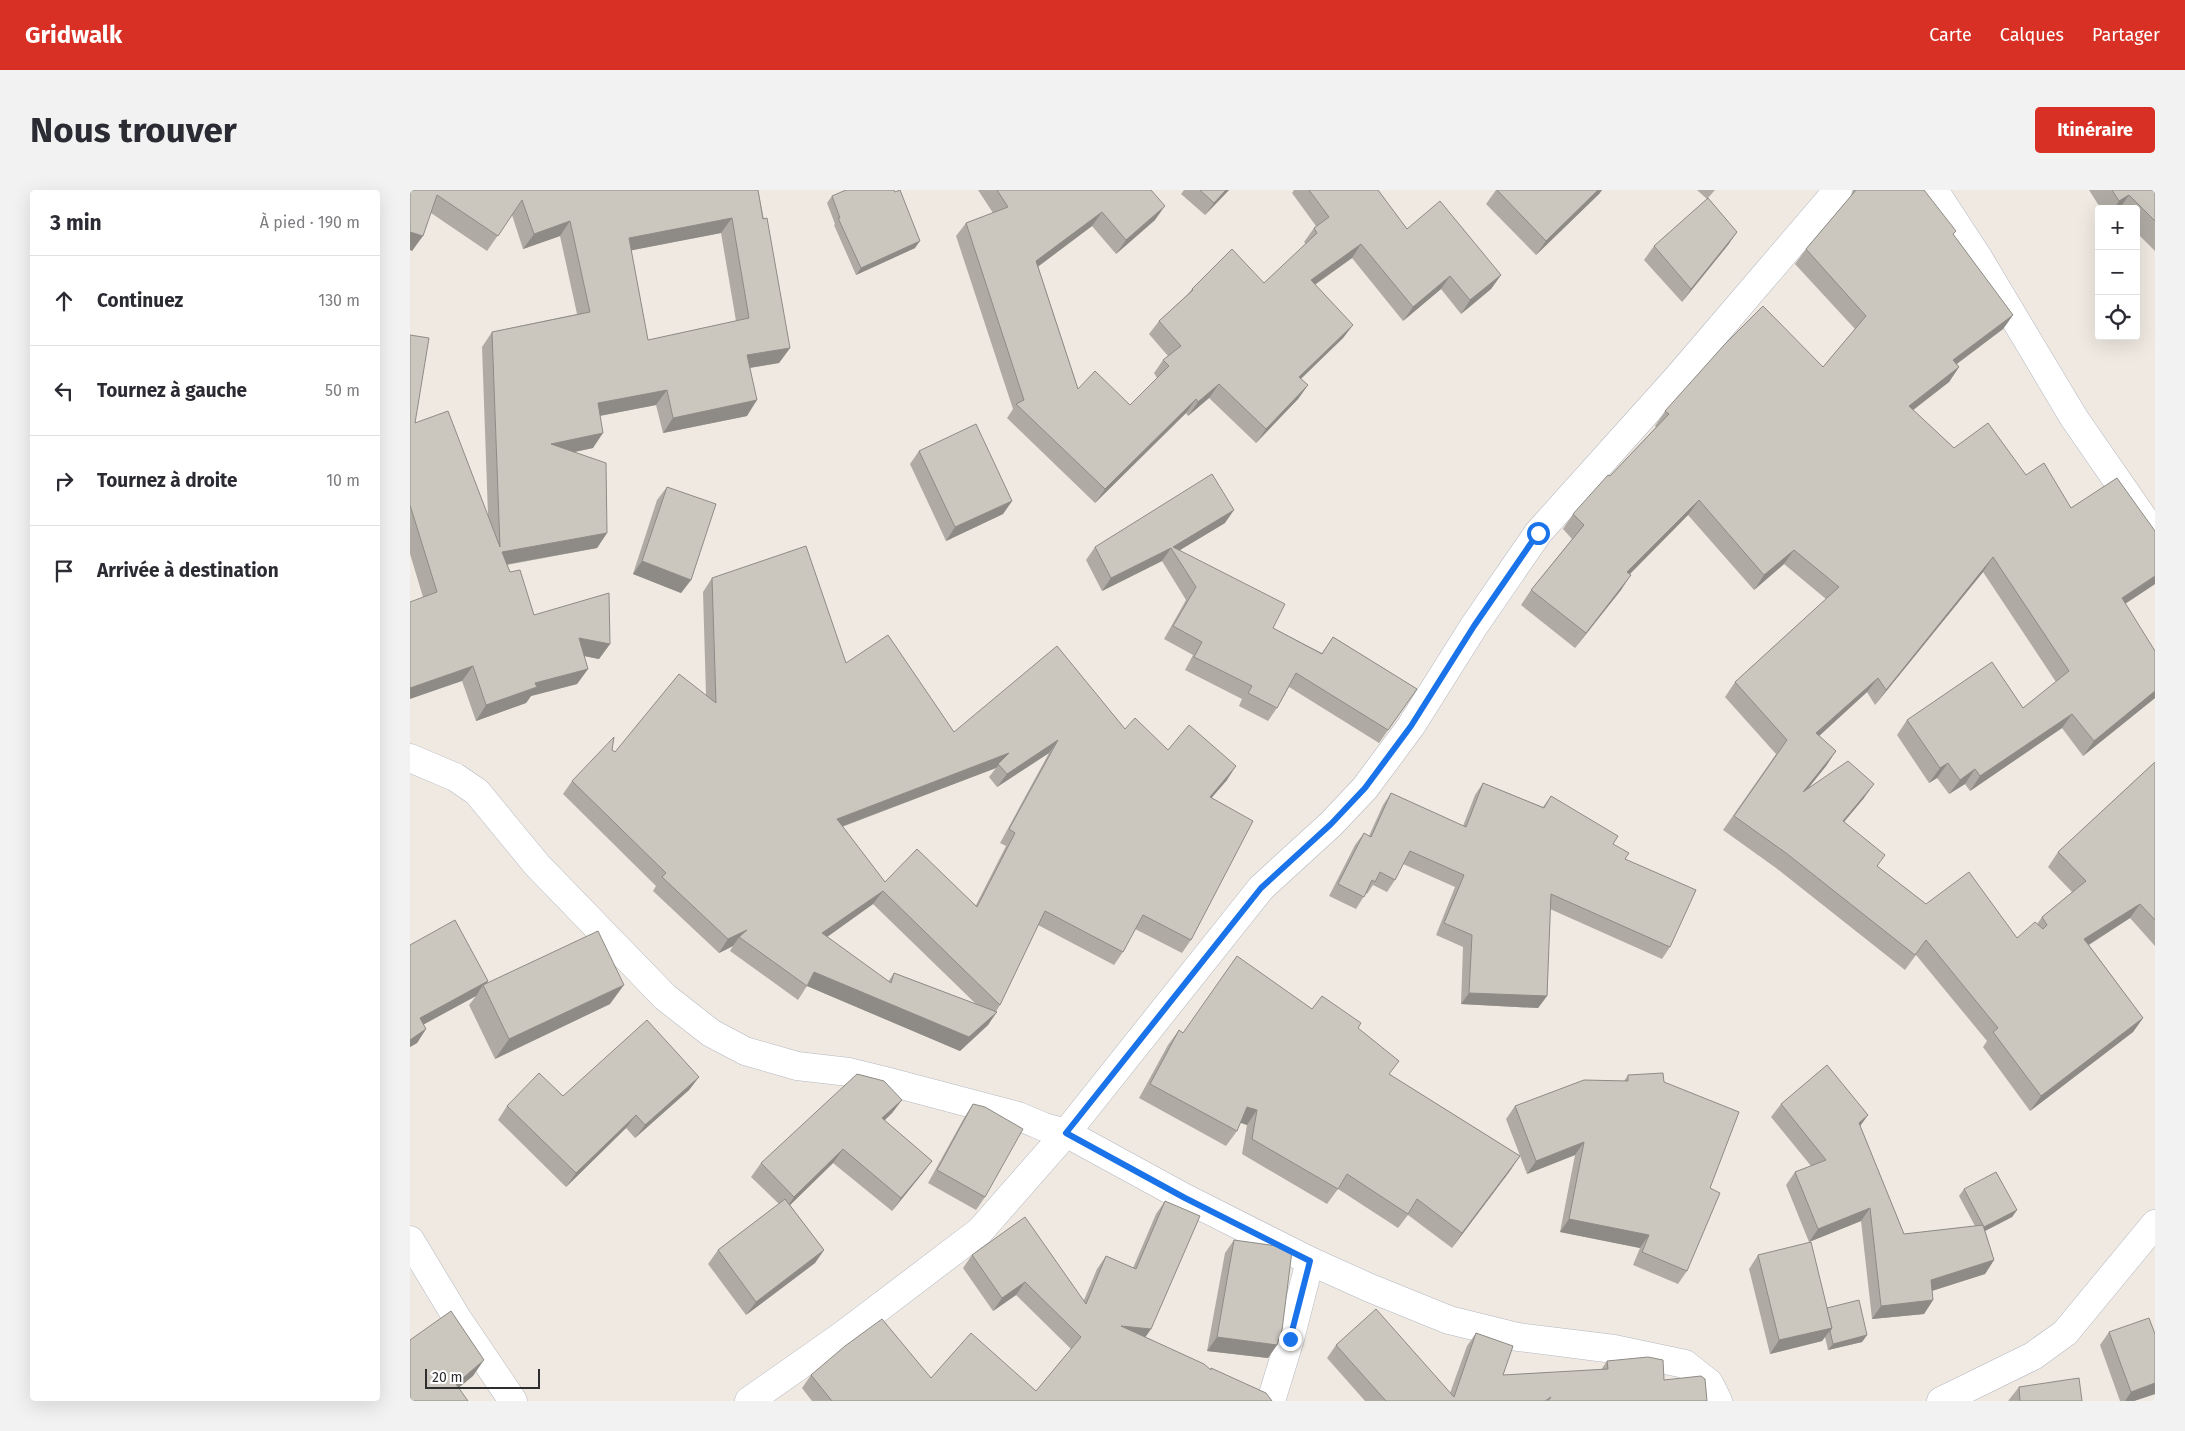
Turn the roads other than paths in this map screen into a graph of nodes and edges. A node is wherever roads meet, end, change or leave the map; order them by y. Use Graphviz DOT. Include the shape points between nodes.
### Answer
graph roads {
  1 [pos="1838,190"];
  2 [pos="1934,190"];
  3 [pos="2155,535"];
  4 [pos="410,758"];
  5 [pos="1066,1133"];
  6 [pos="2155,1224"];
  7 [pos="410,1240"];
  8 [pos="1310,1261"];
  9 [pos="512,1401"];
  10 [pos="749,1401"];
  11 [pos="1271,1401"];
  12 [pos="1718,1401"];
  13 [pos="1941,1401"];
  1 -- 5 [label="street" via="1678,377 1538,533 1411,726 1365,788 1261,888"];
  2 -- 3 [label="street" via="2074,418"];
  4 -- 5 [label="street" via="454,777 477,792 537,864 665,998 710,1033 745,1051 797,1066 849,1072 886,1081 1018,1116"];
  5 -- 8 [label="street"];
  5 -- 10 [label="street" via="980,1231"];
  6 -- 13 [label="street" via="2065,1333 2033,1356"];
  7 -- 9 [label="street"];
  8 -- 11 [label="street"];
  8 -- 12 [label="street" via="1449,1320 1518,1337 1614,1349 1684,1364 1709,1383"];
}
